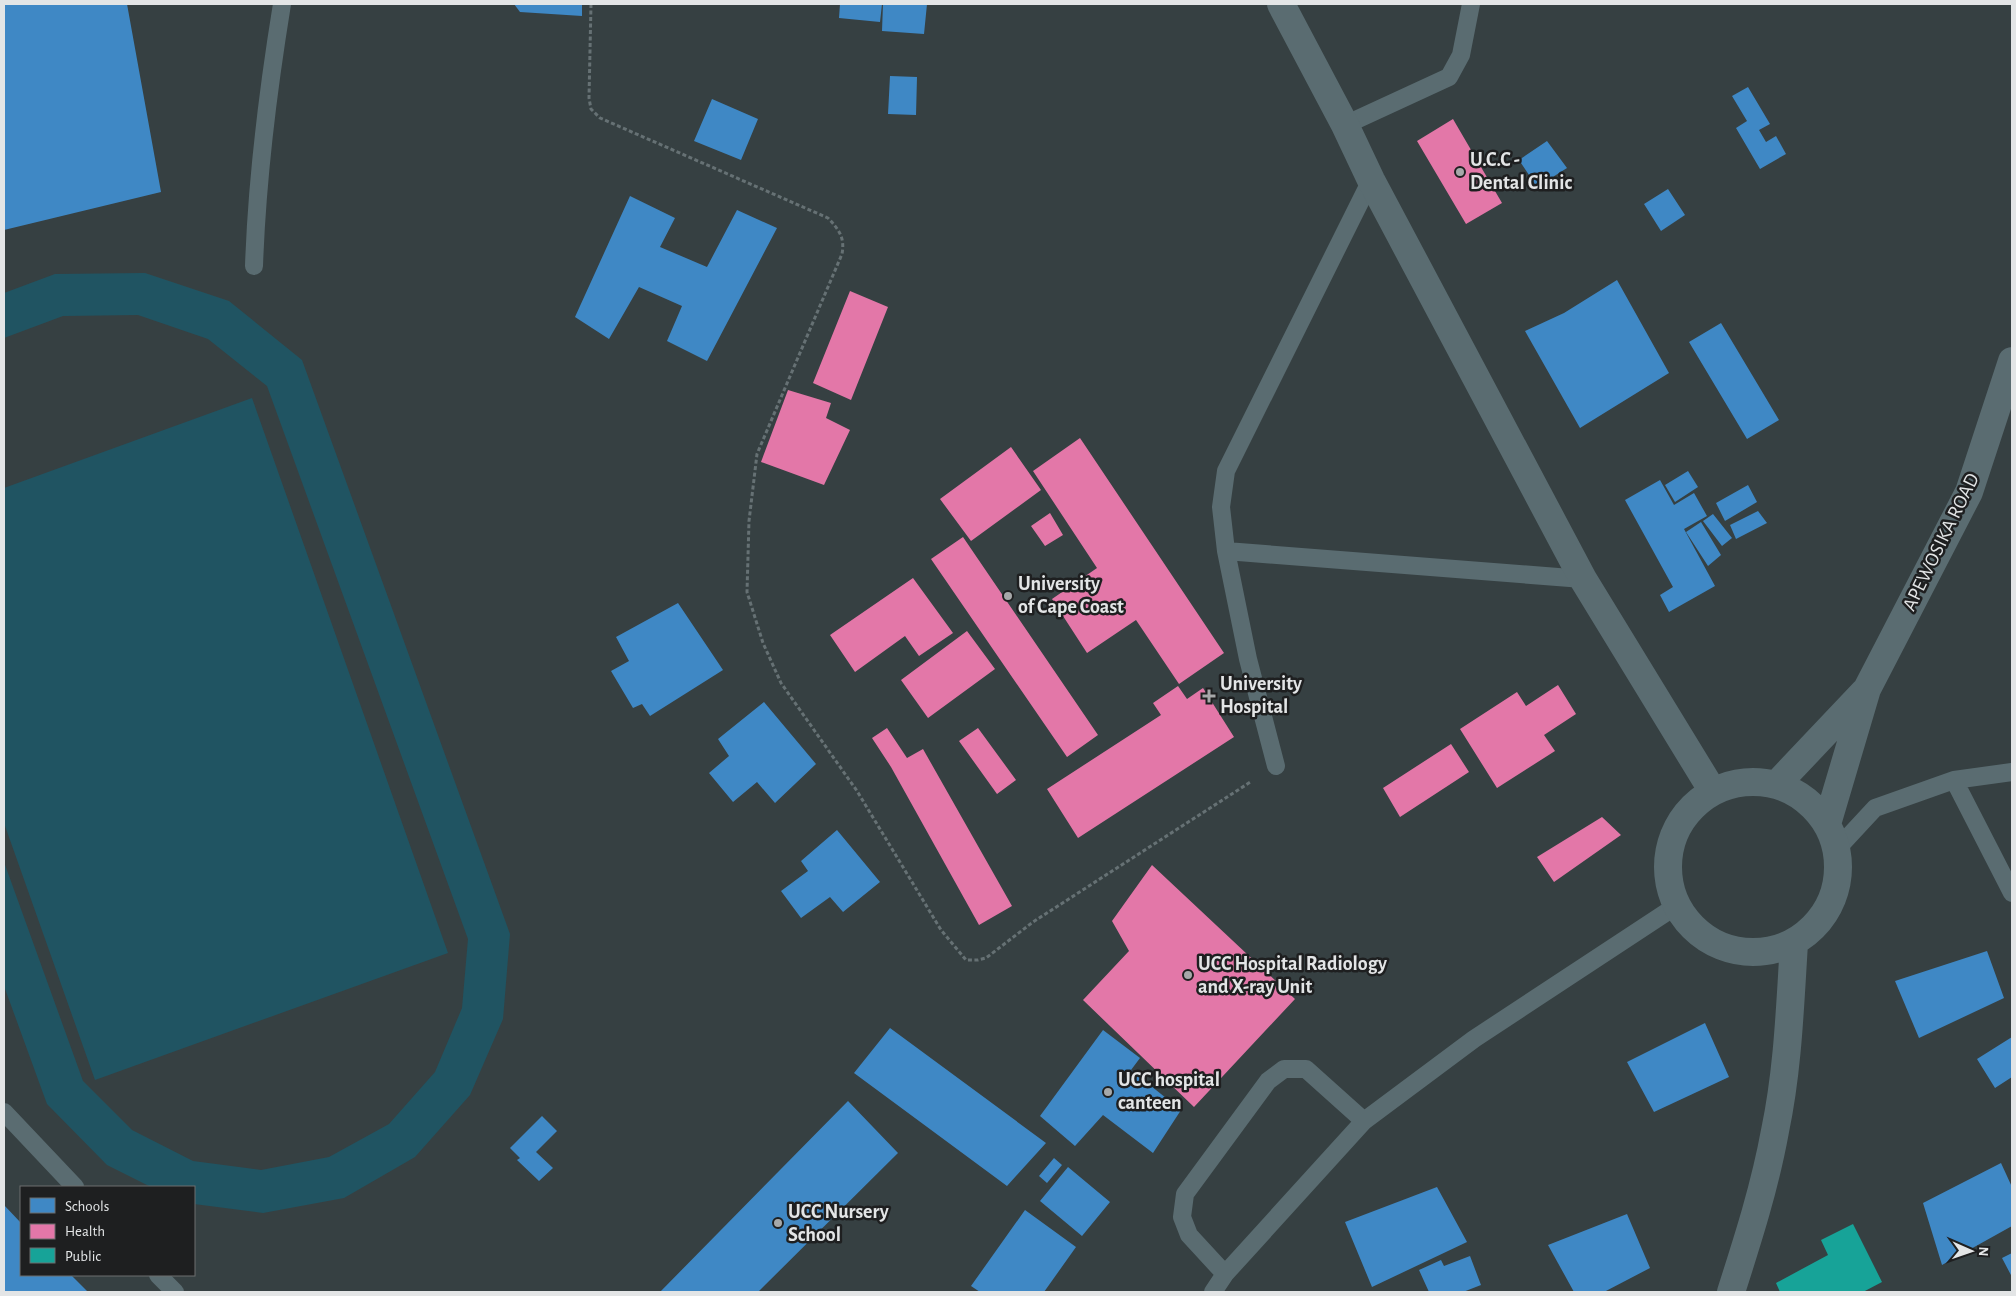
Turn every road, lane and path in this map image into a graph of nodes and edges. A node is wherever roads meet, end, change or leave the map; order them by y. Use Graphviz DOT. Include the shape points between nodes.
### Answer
graph roads {
  1 [pos="282,4"];
  2 [pos="591,4"];
  3 [pos="1281,4"];
  4 [pos="1471,4"];
  5 [pos="1345,125"];
  6 [pos="1371,180"];
  7 [pos="254,266"];
  8 [pos="2012,361"];
  9 [pos="1226,551"];
  10 [pos="1583,579"];
  11 [pos="1867,689"];
  12 [pos="1276,766"];
  13 [pos="2012,772"];
  14 [pos="1954,780"];
  15 [pos="1776,784"];
  16 [pos="1712,790"];
  17 [pos="1827,824"];
  18 [pos="1837,849"];
  19 [pos="2012,893"];
  20 [pos="1676,906"];
  21 [pos="1794,943"];
  22 [pos="4,1112"];
  23 [pos="1364,1121"];
  24 [pos="74,1186"];
  25 [pos="1226,1274"];
  26 [pos="159,1276"];
  27 [pos="175,1292"];
  28 [pos="1213,1292"];
  29 [pos="1731,1292"];
  1 -- 7 [label="lane" via="256,210"];
  2 -- 12 [label="path" via="589,98 591,109 600,118 828,218 841,232 842,254 757,454 749,521 747,592 780,683 857,792 941,930 966,960 986,958 1033,922"];
  3 -- 5 [label="street"];
  4 -- 5 [label="lane" via="1461,55 1449,77"];
  5 -- 6 [label="street"];
  6 -- 9 [label="lane" via="1226,471 1221,507"];
  6 -- 10 [label="street"];
  8 -- 11 [label="street, APEWOSIKA ROAD" via="1969,492"];
  9 -- 10 [label="lane"];
  9 -- 12 [label="lane" via="1248,659"];
  10 -- 16 [label="street"];
  11 -- 15 [label="street"];
  11 -- 17 [label="street"];
  13 -- 14 [label="lane"];
  14 -- 18 [label="lane" via="1875,808"];
  14 -- 19 [label="lane"];
  15 -- 16 [label="street" via="1743,781"];
  15 -- 17 [label="street" via="1806,799"];
  16 -- 20 [label="street" via="1691,806 1675,829 1668,854 1667,881"];
  17 -- 18 [label="street"];
  18 -- 21 [label="street" via="1838,877 1831,903 1816,926"];
  20 -- 21 [label="street" via="1697,933 1727,950 1761,953"];
  20 -- 23 [label="lane" via="1474,1039"];
  21 -- 29 [label="street" via="1787,1054 1776,1131 1755,1218"];
  22 -- 24 [label="lane"];
  23 -- 25 [label="lane"];
  23 -- 25 [label="lane" via="1306,1069 1284,1068 1268,1081 1185,1194 1182,1217 1189,1235"];
  25 -- 28 [label="lane"];
  26 -- 27 [label="lane"];
}
